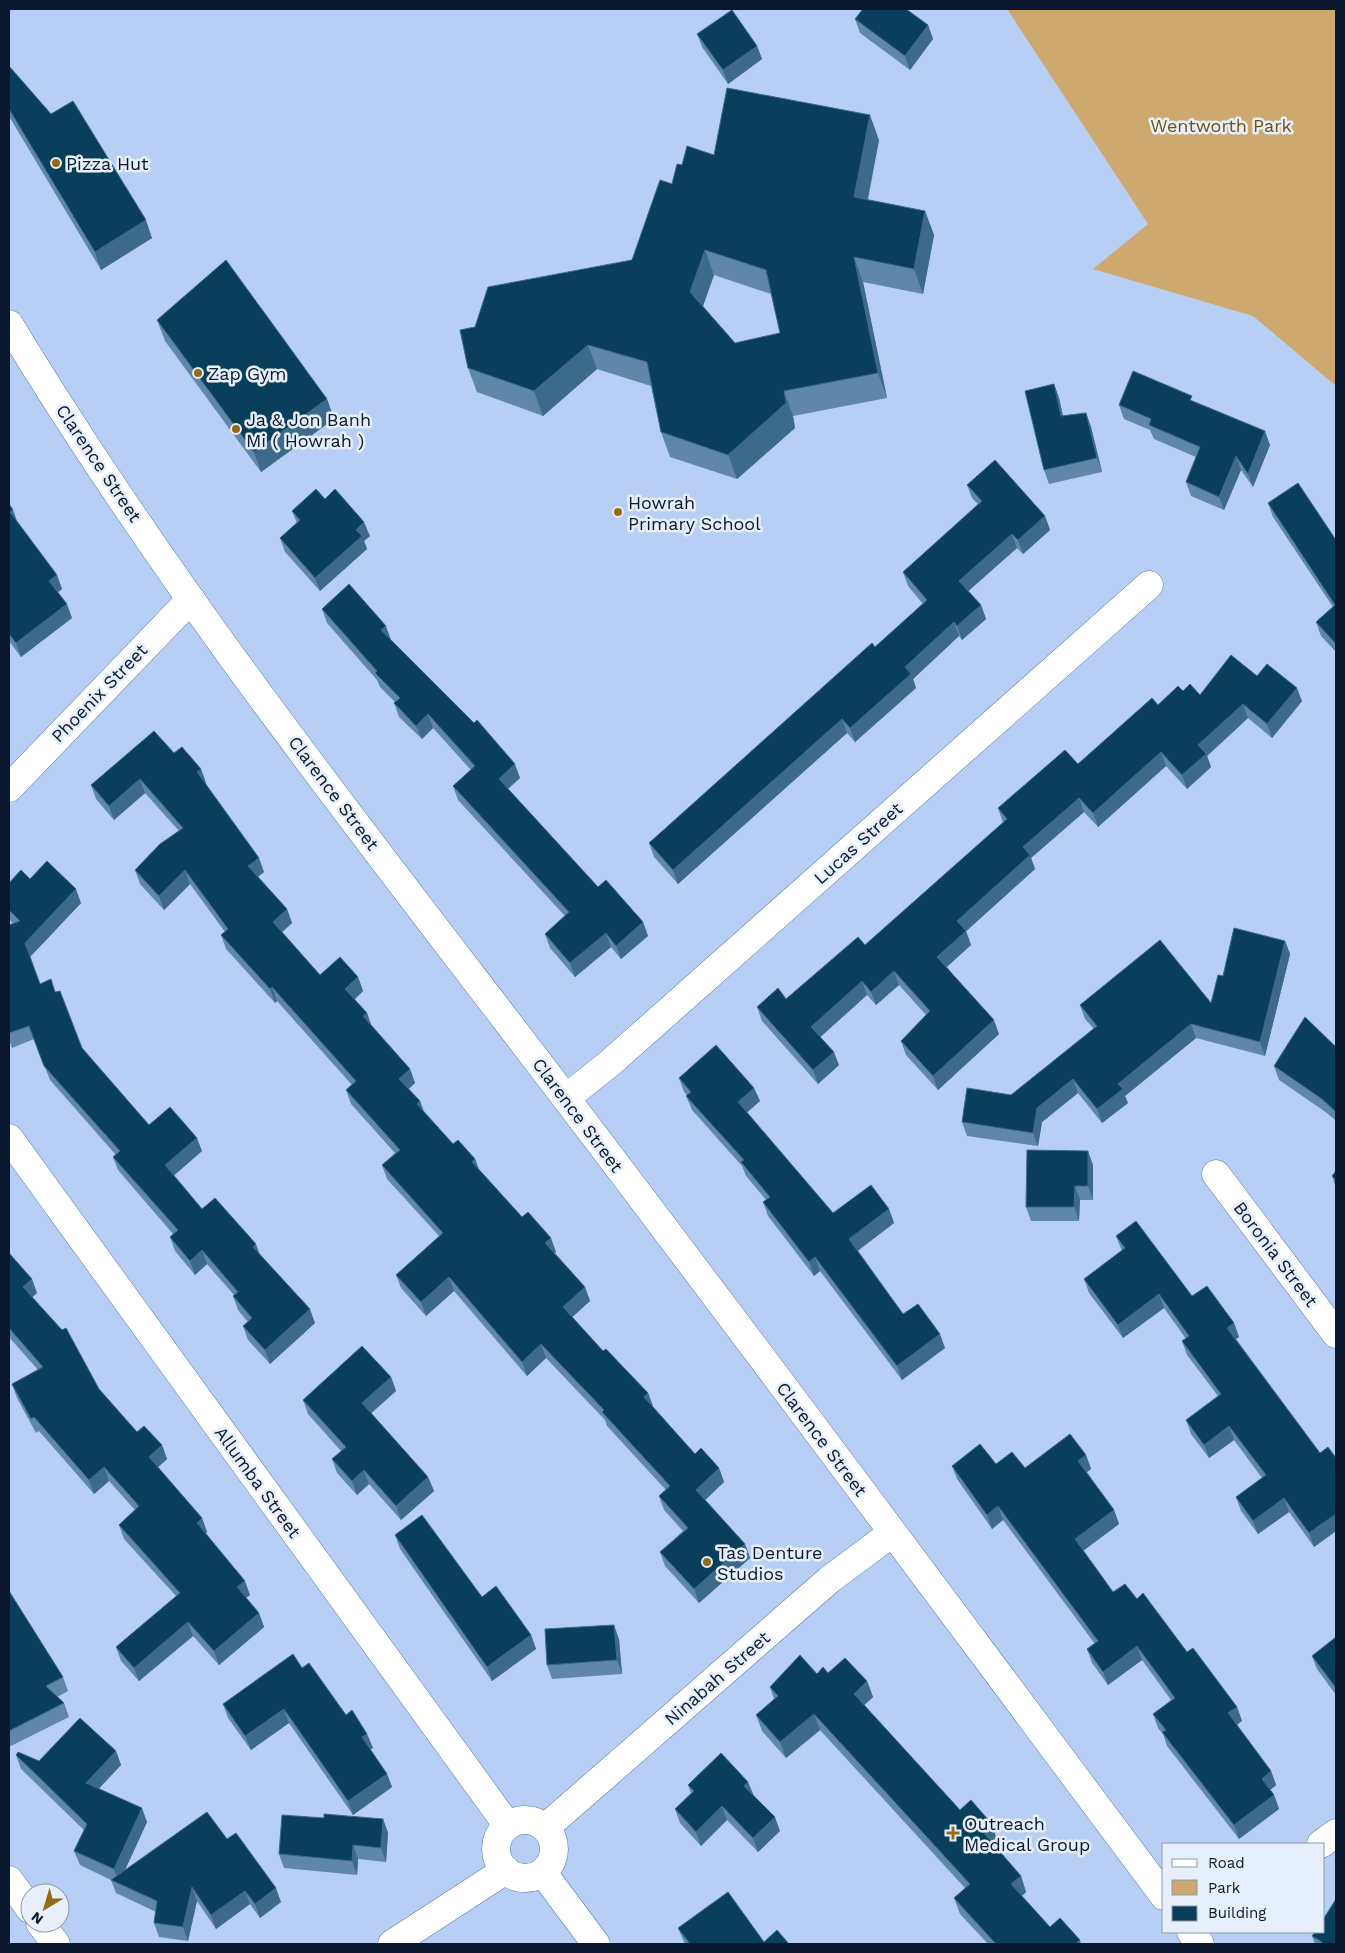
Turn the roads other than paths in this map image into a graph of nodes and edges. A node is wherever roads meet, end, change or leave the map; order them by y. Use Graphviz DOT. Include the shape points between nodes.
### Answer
graph roads {
  1 [pos="9,324"];
  2 [pos="1149,585"];
  3 [pos="190,599"];
  4 [pos="9,788"];
  5 [pos="566,1098"];
  6 [pos="9,1138"];
  7 [pos="1216,1174"];
  8 [pos="1336,1334"];
  9 [pos="892,1533"];
  10 [pos="508,1826"];
  11 [pos="545,1828"];
  12 [pos="1336,1833"];
  13 [pos="1322,1843"];
  14 [pos="506,1870"];
  15 [pos="543,1872"];
  16 [pos="9,1880"];
  17 [pos="1162,1893"];
  18 [pos="20,1895"];
  19 [pos="48,1933"];
  20 [pos="56,1944"];
  21 [pos="392,1944"];
  22 [pos="596,1944"];
  1 -- 3 [label="street, Clarence Street"];
  2 -- 5 [label="street, Lucas Street" via="610,1063"];
  3 -- 4 [label="street, Phoenix Street"];
  3 -- 5 [label="street, Clarence Street" via="314,768"];
  5 -- 9 [label="street, Clarence Street"];
  6 -- 10 [label="street, Allumba Street"];
  7 -- 8 [label="street, Boronia Street"];
  9 -- 11 [label="street, Ninabah Street" via="829,1580"];
  9 -- 17 [label="street, Clarence Street"];
  10 -- 11 [label="street" via="523,1820 539,1823"];
  10 -- 14 [label="street" via="502,1832 497,1848 497,1856"];
  11 -- 15 [label="street" via="554,1846 550,1865"];
  12 -- 13 [label="street"];
  14 -- 15 [label="street" via="512,1875 528,1878"];
  14 -- 21 [label="street"];
  15 -- 22 [label="street"];
  16 -- 18 [label="street"];
  19 -- 20 [label="street"];
}
